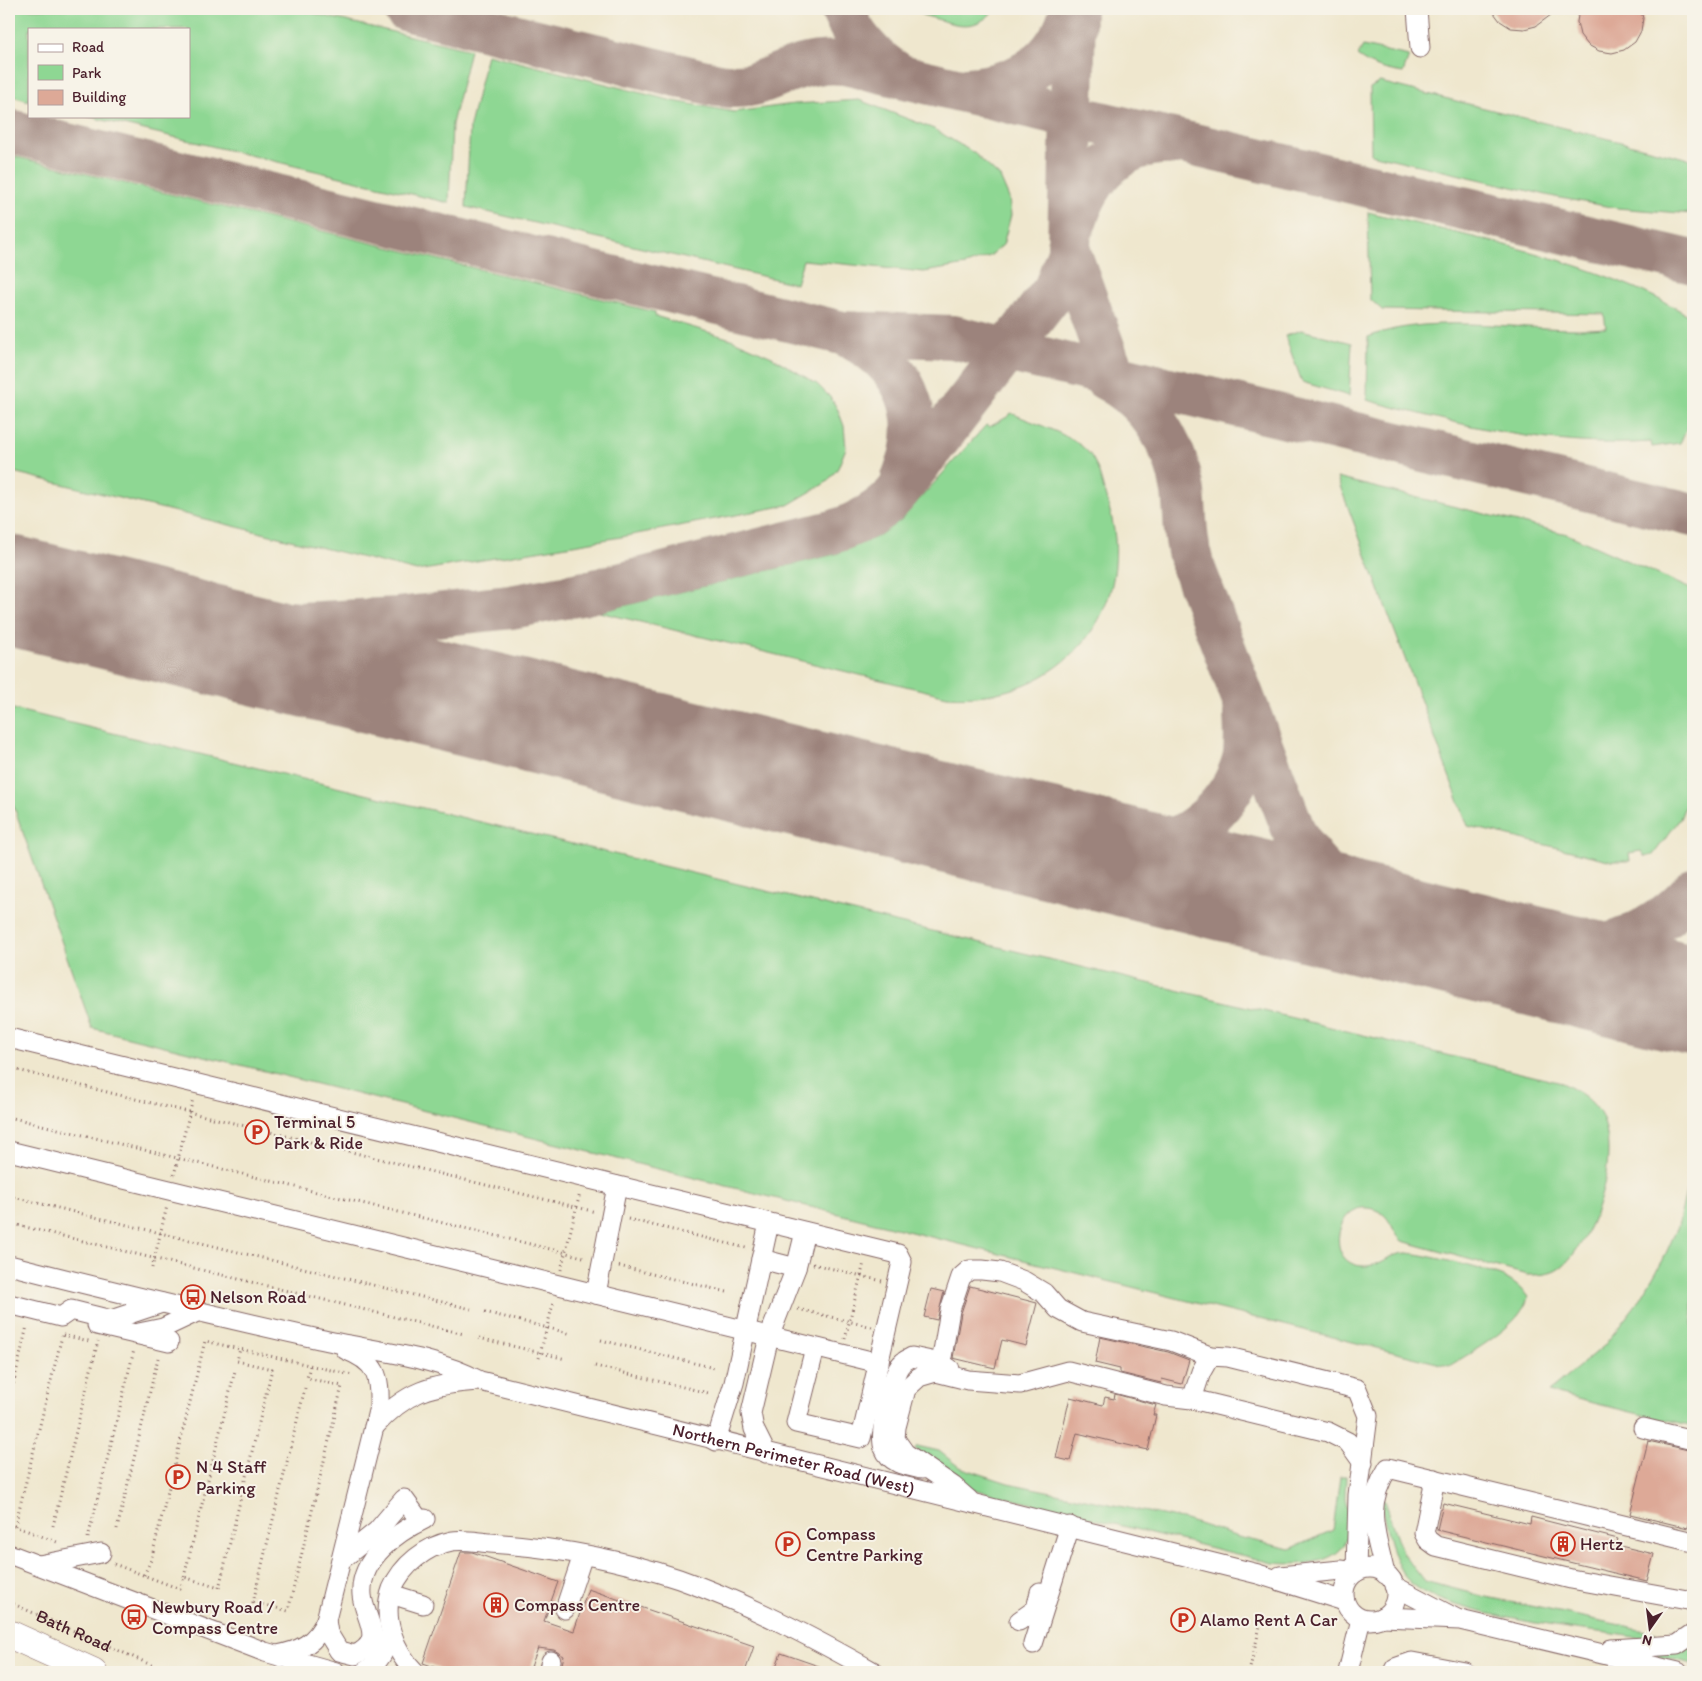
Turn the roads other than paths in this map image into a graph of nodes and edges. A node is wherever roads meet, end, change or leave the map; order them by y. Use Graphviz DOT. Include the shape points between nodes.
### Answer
graph roads {
  1 [pos="1417,9"];
  2 [pos="1420,48"];
  3 [pos="9,1038"];
  4 [pos="9,1150"];
  5 [pos="617,1186"];
  6 [pos="769,1223"];
  7 [pos="805,1232"];
  8 [pos="753,1254"];
  9 [pos="9,1265"];
  10 [pos="804,1266"];
  11 [pos="752,1292"];
  12 [pos="596,1294"];
  13 [pos="162,1303"];
  14 [pos="9,1304"];
  15 [pos="790,1304"];
  16 [pos="197,1312"];
  17 [pos="131,1331"];
  18 [pos="746,1331"];
  19 [pos="769,1336"];
  20 [pos="169,1342"];
  21 [pos="329,1342"];
  22 [pos="815,1348"];
  23 [pos="1210,1356"];
  24 [pos="879,1363"];
  25 [pos="941,1363"];
  26 [pos="964,1379"];
  27 [pos="480,1381"];
  28 [pos="1192,1399"];
  29 [pos="374,1427"];
  30 [pos="1644,1428"];
  31 [pos="1693,1440"];
  32 [pos="716,1441"];
  33 [pos="766,1453"];
  34 [pos="1363,1463"];
  35 [pos="929,1471"];
  36 [pos="1434,1479"];
  37 [pos="971,1503"];
  38 [pos="1065,1525"];
  39 [pos="1693,1542"];
  40 [pos="9,1554"];
  41 [pos="583,1555"];
  42 [pos="105,1558"];
  43 [pos="341,1560"];
  44 [pos="39,1565"];
  45 [pos="1356,1572"];
  46 [pos="1258,1574"];
  47 [pos="1390,1580"];
  48 [pos="391,1594"];
  49 [pos="1344,1601"];
  50 [pos="1693,1601"];
  51 [pos="423,1604"];
  52 [pos="565,1610"];
  53 [pos="1382,1617"];
  54 [pos="1361,1619"];
  55 [pos="326,1620"];
  56 [pos="1460,1620"];
  57 [pos="1019,1621"];
  58 [pos="391,1632"];
  59 [pos="9,1634"];
  60 [pos="1693,1634"];
  61 [pos="1033,1644"];
  62 [pos="1592,1650"];
  63 [pos="277,1656"];
  64 [pos="93,1672"];
  65 [pos="364,1672"];
  66 [pos="415,1672"];
  67 [pos="874,1672"];
  68 [pos="1348,1672"];
  69 [pos="1393,1672"];
  70 [pos="1465,1672"];
  71 [pos="1678,1672"];
  1 -- 2 [label="street"];
  3 -- 5 [label="street"];
  4 -- 12 [label="street"];
  5 -- 6 [label="street"];
  5 -- 12 [label="street"];
  6 -- 7 [label="street"];
  6 -- 8 [label="street"];
  7 -- 10 [label="street"];
  7 -- 24 [label="street" via="898,1254 902,1262"];
  8 -- 10 [label="street"];
  8 -- 11 [label="street"];
  9 -- 13 [label="street"];
  10 -- 15 [label="street"];
  11 -- 15 [label="street"];
  11 -- 18 [label="street"];
  12 -- 18 [label="street"];
  13 -- 16 [label="street"];
  13 -- 17 [label="street"];
  14 -- 17 [label="street"];
  15 -- 19 [label="street"];
  16 -- 17 [label="street" via="163,1328"];
  16 -- 21 [label="street"];
  17 -- 20 [label="street"];
  18 -- 19 [label="street"];
  18 -- 32 [label="street" via="726,1415"];
  19 -- 22 [label="street"];
  19 -- 33 [label="street" via="751,1413 754,1429"];
  21 -- 27 [label="street, Northern Perimeter Road (West)" via="366,1347 462,1371"];
  21 -- 29 [label="street" via="367,1360 374,1369 380,1390"];
  22 -- 24 [label="street"];
  22 -- 24 [label="street" via="796,1422 833,1432 861,1438"];
  23 -- 25 [label="street" via="1171,1341 1077,1320 1024,1281 1000,1272 969,1270 961,1276 950,1310"];
  23 -- 28 [label="street"];
  23 -- 34 [label="street" via="1228,1356 1357,1389 1368,1416"];
  25 -- 26 [label="street"];
  25 -- 35 [label="street" via="912,1357 902,1362 896,1370 883,1424 883,1448 895,1463"];
  26 -- 28 [label="street" via="1020,1384 1068,1371 1166,1396"];
  26 -- 35 [label="street" via="936,1372 919,1377 906,1390 895,1439 905,1453"];
  27 -- 29 [label="street" via="449,1383 419,1391 405,1398"];
  27 -- 32 [label="street, Northern Perimeter Road (West)"];
  28 -- 34 [label="street" via="1328,1432 1348,1442"];
  29 -- 43 [label="street"];
  30 -- 31 [label="street"];
  32 -- 33 [label="street, Northern Perimeter Road (West)"];
  33 -- 37 [label="street, Northern Perimeter Road (West)"];
  34 -- 45 [label="street" via="1358,1495"];
  35 -- 37 [label="street" via="953,1486"];
  36 -- 39 [label="street"];
  36 -- 47 [label="street" via="1388,1468 1379,1482 1372,1514"];
  36 -- 50 [label="street" via="1424,1533 1436,1546 1570,1579"];
  37 -- 38 [label="street, Northern Perimeter Road (West)"];
  38 -- 46 [label="street, Northern Perimeter Road (West)"];
  38 -- 57 [label="street" via="1036,1609"];
  38 -- 61 [label="street"];
  40 -- 44 [label="street"];
  41 -- 48 [label="street" via="453,1541 418,1556 397,1579"];
  41 -- 52 [label="street"];
  41 -- 67 [label="street" via="680,1580 770,1618"];
  42 -- 44 [label="street"];
  43 -- 55 [label="street"];
  43 -- 55 [label="street" via="376,1531 404,1499 423,1520 386,1544 369,1565 362,1594 372,1634 366,1648 355,1655 339,1651 328,1633"];
  44 -- 63 [label="street"];
  45 -- 46 [label="street, Northern Perimeter Road (West)" via="1341,1570 1284,1576"];
  45 -- 47 [label="street" via="1370,1568"];
  45 -- 49 [label="street" via="1344,1588"];
  46 -- 49 [label="street, Northern Perimeter Road (West)"];
  47 -- 53 [label="street" via="1394,1604"];
  47 -- 56 [label="street"];
  48 -- 51 [label="street"];
  48 -- 58 [label="street" via="388,1617"];
  49 -- 54 [label="street" via="1349,1610"];
  53 -- 54 [label="street"];
  53 -- 56 [label="street"];
  54 -- 68 [label="street"];
  55 -- 63 [label="street" via="310,1643 295,1652"];
  55 -- 63 [label="street" via="322,1651 336,1672"];
  56 -- 62 [label="street"];
  58 -- 65 [label="street" via="381,1657"];
  58 -- 66 [label="street"];
  59 -- 64 [label="highway, Bath Road"];
  60 -- 62 [label="street" via="1677,1645"];
  62 -- 71 [label="street"];
  69 -- 70 [label="street" via="1395,1668 1412,1662"];
}
